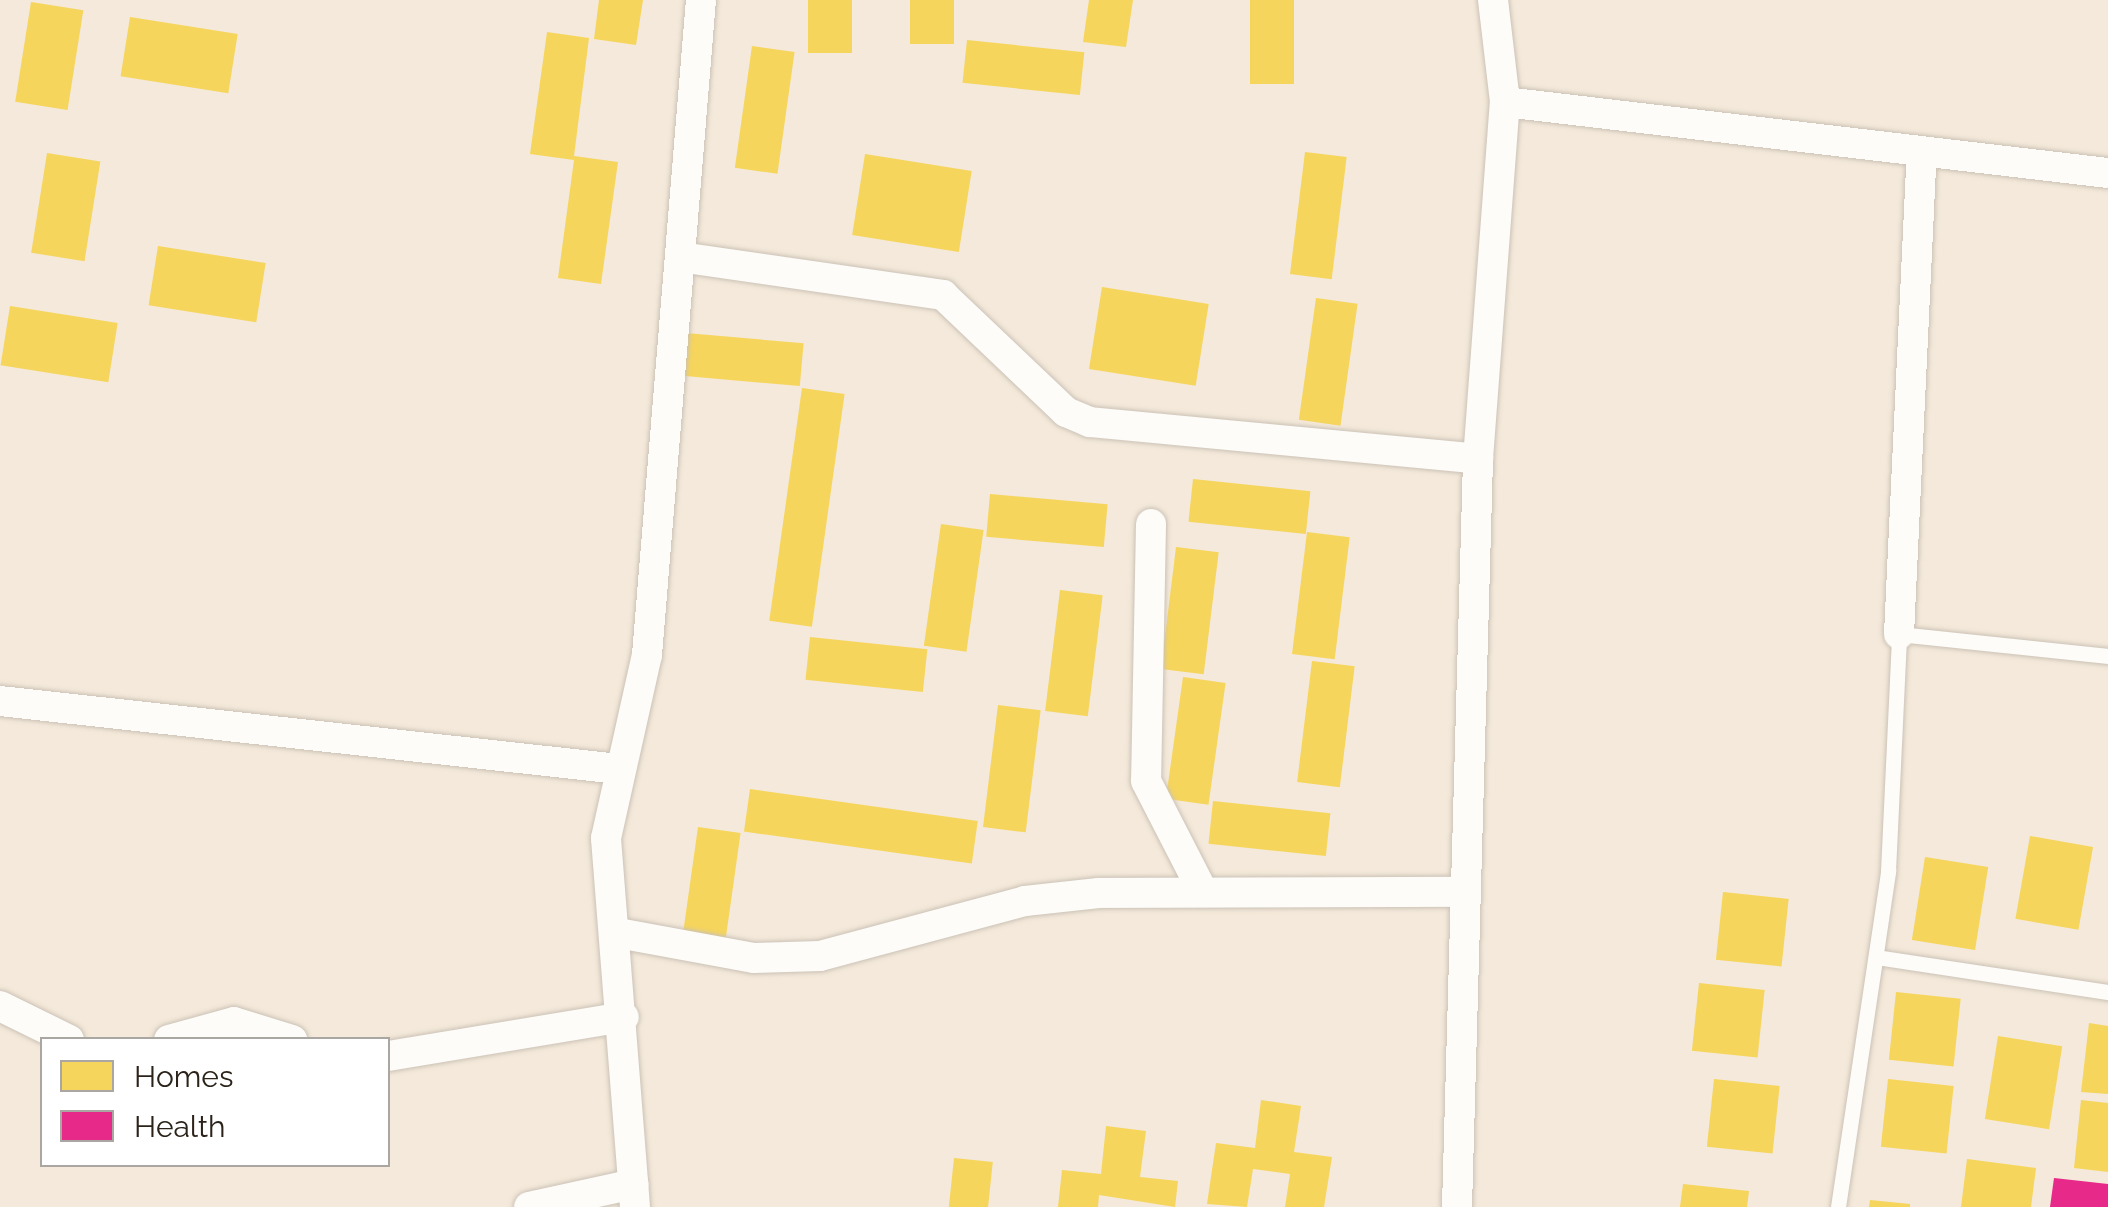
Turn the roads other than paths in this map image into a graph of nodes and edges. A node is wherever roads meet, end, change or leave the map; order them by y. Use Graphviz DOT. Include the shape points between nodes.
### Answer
graph roads {
  1 [pos="701,0"];
  2 [pos="1494,0"];
  3 [pos="1505,102"];
  4 [pos="1922,152"];
  5 [pos="2108,173"];
  6 [pos="686,258"];
  7 [pos="1478,458"];
  8 [pos="1151,524"];
  9 [pos="1899,634"];
  10 [pos="2108,656"];
  11 [pos="0,701"];
  12 [pos="619,769"];
  13 [pos="1202,890"];
  14 [pos="1463,892"];
  15 [pos="618,933"];
  16 [pos="1876,957"];
  17 [pos="2108,992"];
  18 [pos="0,1006"];
  19 [pos="624,1016"];
  20 [pos="63,1037"];
  21 [pos="180,1037"];
  22 [pos="282,1037"];
  23 [pos="390,1056"];
  24 [pos="635,1196"];
  25 [pos="529,1207"];
  26 [pos="1458,1207"];
  27 [pos="1838,1207"];
  1 -- 6 [label="street"];
  2 -- 3 [label="street"];
  3 -- 4 [label="street"];
  3 -- 7 [label="street"];
  4 -- 5 [label="street"];
  4 -- 9 [label="street"];
  6 -- 7 [label="street" via="943,295 1066,412 1090,422"];
  6 -- 12 [label="street" via="647,655"];
  7 -- 14 [label="street"];
  8 -- 13 [label="street" via="1146,781"];
  9 -- 10 [label="lane"];
  9 -- 16 [label="lane"];
  11 -- 12 [label="street"];
  12 -- 15 [label="street" via="606,838"];
  13 -- 14 [label="street"];
  13 -- 15 [label="street" via="1025,901 820,956 754,958"];
  14 -- 26 [label="street"];
  15 -- 19 [label="street"];
  16 -- 17 [label="lane"];
  16 -- 27 [label="lane"];
  18 -- 20 [label="street"];
  19 -- 23 [label="street"];
  19 -- 24 [label="street"];
  21 -- 22 [label="street" via="234,1022"];
  24 -- 25 [label="street"];
}
